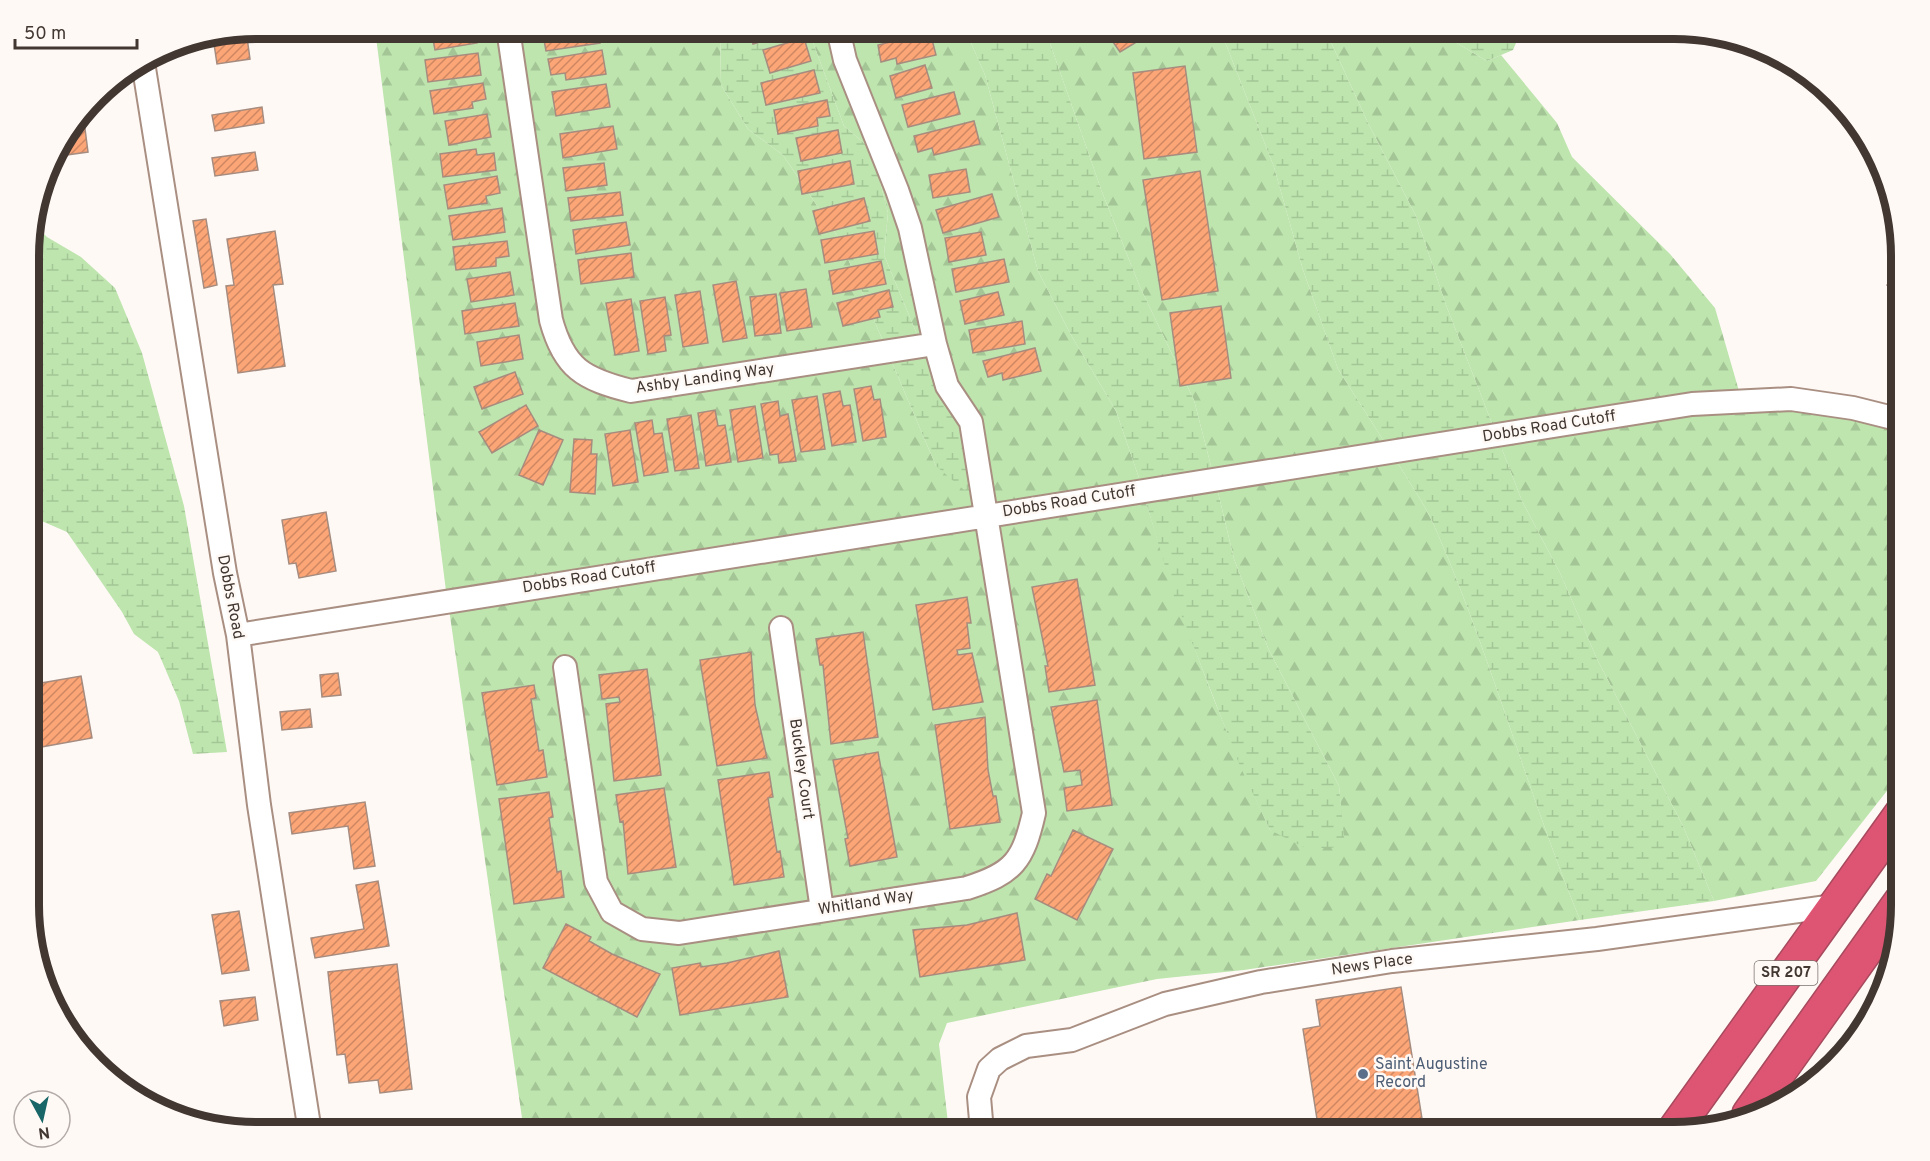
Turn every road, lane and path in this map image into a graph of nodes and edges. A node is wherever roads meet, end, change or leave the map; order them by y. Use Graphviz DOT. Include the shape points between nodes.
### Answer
graph roads {
  1 [pos="510,39"];
  2 [pos="840,39"];
  3 [pos="144,70"];
  4 [pos="935,344"];
  5 [pos="1891,418"];
  6 [pos="985,515"];
  7 [pos="781,628"];
  8 [pos="238,634"];
  9 [pos="565,667"];
  10 [pos="1891,828"];
  11 [pos="1834,906"];
  12 [pos="822,910"];
  13 [pos="1891,915"];
  14 [pos="1754,1107"];
  15 [pos="308,1122"];
  16 [pos="981,1122"];
  17 [pos="1679,1122"];
  1 -- 4 [label="street, Ashby Landing Way" via="551,320 559,346 575,367 600,383 631,391"];
  2 -- 4 [label="street" via="910,228"];
  3 -- 8 [label="street, Dobbs Road"];
  4 -- 6 [label="street" via="947,386 971,422"];
  5 -- 6 [label="street, Dobbs Road Cutoff" via="1791,399 1692,404"];
  6 -- 8 [label="street, Dobbs Road Cutoff"];
  6 -- 12 [label="street, Whitland Way" via="1034,813 1028,843 1014,864 996,878 967,888"];
  7 -- 12 [label="street, Buckley Court"];
  8 -- 15 [label="street, Dobbs Road" via="259,805"];
  9 -- 12 [label="street, Whitland Way" via="596,882 612,912 642,929 679,933"];
  10 -- 11 [label="highway, SR 207"];
  11 -- 16 [label="street, News Place" via="1597,939 1392,961 1184,999 1072,1040 1026,1046 1000,1059 989,1069 979,1097"];
  11 -- 17 [label="highway, SR 207"];
  13 -- 14 [label="highway, SR 207"];
}
